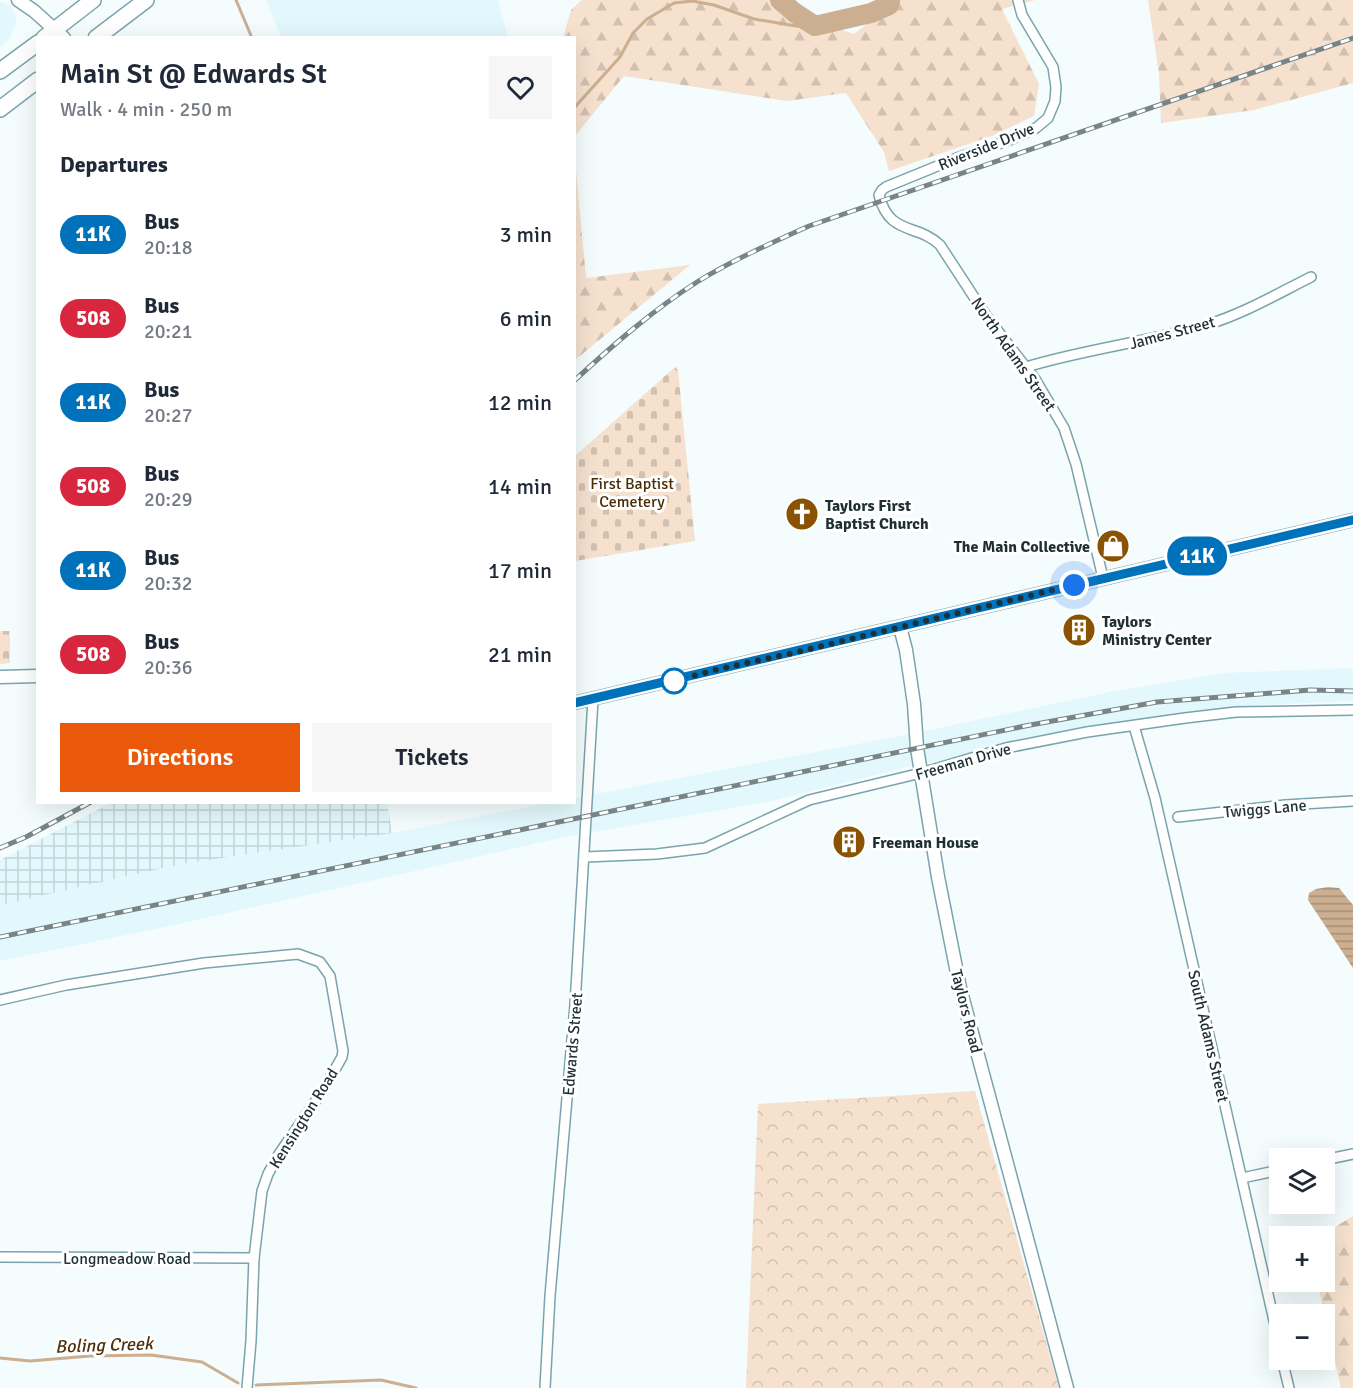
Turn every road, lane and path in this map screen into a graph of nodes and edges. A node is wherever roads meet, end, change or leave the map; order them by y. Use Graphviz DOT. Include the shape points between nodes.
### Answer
graph roads {
  1 [pos="18,0"];
  2 [pos="93,0"];
  3 [pos="146,0"];
  4 [pos="1018,0"];
  5 [pos="54,35"];
  6 [pos="99,36"];
  7 [pos="36,44"];
  8 [pos="0,71"];
  9 [pos="36,82"];
  10 [pos="0,109"];
  11 [pos="881,201"];
  12 [pos="1311,277"];
  13 [pos="1026,367"];
  14 [pos="1353,520"];
  15 [pos="1103,578"];
  16 [pos="900,627"];
  17 [pos="0,676"];
  18 [pos="36,676"];
  19 [pos="594,699"];
  20 [pos="576,703"];
  21 [pos="1353,710"];
  22 [pos="1134,726"];
  23 [pos="921,773"];
  24 [pos="1353,801"];
  25 [pos="1178,817"];
  26 [pos="585,857"];
  27 [pos="0,1000"];
  28 [pos="1353,1154"];
  29 [pos="1335,1158"];
  30 [pos="1269,1172"];
  31 [pos="1242,1178"];
  32 [pos="0,1257"];
  33 [pos="254,1258"];
  34 [pos="1270,1304"];
  35 [pos="1285,1370"];
  36 [pos="247,1388"];
  37 [pos="544,1388"];
  38 [pos="1067,1388"];
  39 [pos="1289,1388"];
  1 -- 5 [label="street" via="34,11"];
  2 -- 5 [label="main road"];
  3 -- 6 [label="main road"];
  4 -- 11 [label="street, Riverside Drive" via="1022,15 1053,67 1056,87 1048,118 1012,139 886,187 879,195"];
  7 -- 8 [label="main road"];
  9 -- 10 [label="main road"];
  11 -- 13 [label="street, North Adams Street" via="892,221 930,236 940,245 987,317"];
  12 -- 13 [label="street, James Street" via="1208,324"];
  13 -- 15 [label="street, North Adams Street" via="1064,428"];
  14 -- 15 [label="street"];
  15 -- 16 [label="street"];
  16 -- 19 [label="street"];
  16 -- 23 [label="street, Taylors Road"];
  17 -- 18 [label="street"];
  19 -- 20 [label="street"];
  19 -- 26 [label="street, Edwards Street"];
  21 -- 22 [label="street, Freeman Drive" via="1236,712"];
  22 -- 23 [label="street, Freeman Drive" via="1006,748"];
  22 -- 31 [label="street, South Adams Street" via="1155,798"];
  23 -- 26 [label="street, Freeman Drive" via="809,800 705,848"];
  23 -- 38 [label="street, Taylors Road" via="960,988"];
  24 -- 25 [label="street, Twiggs Lane"];
  26 -- 37 [label="street, Edwards Street"];
  27 -- 33 [label="street, Kensington Road" via="66,985 268,956 298,954 325,967 332,982 342,1057 268,1174 258,1210"];
  28 -- 29 [label="street"];
  30 -- 31 [label="street"];
  31 -- 34 [label="street, South Adams Street"];
  32 -- 33 [label="street, Longmeadow Road"];
  33 -- 36 [label="street, Kensington Road"];
  35 -- 39 [label="street"];
}
